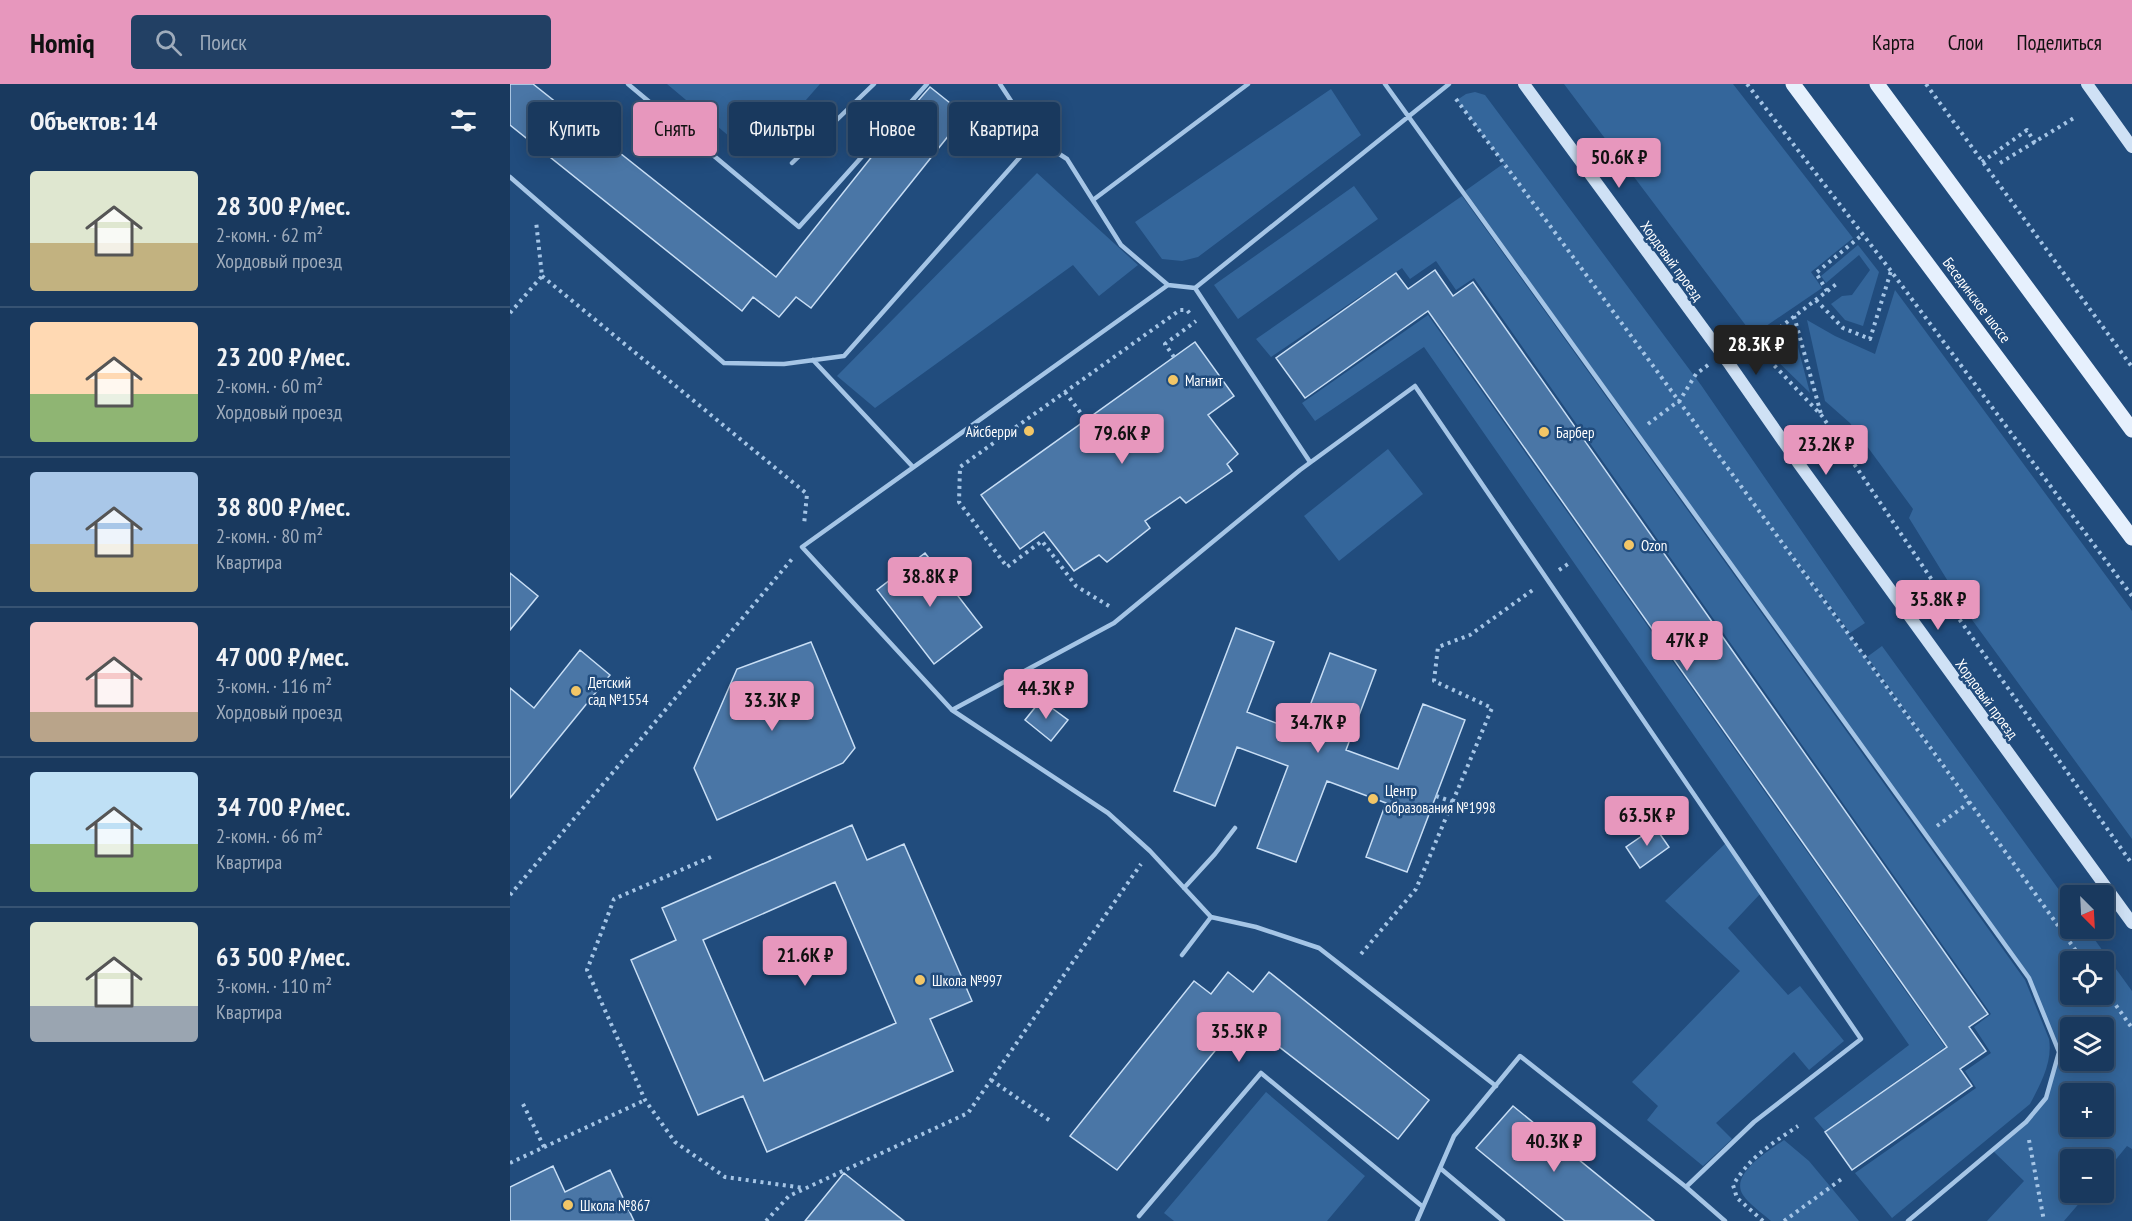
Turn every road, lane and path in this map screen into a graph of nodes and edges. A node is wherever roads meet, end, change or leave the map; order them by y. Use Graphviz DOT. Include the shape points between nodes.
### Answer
graph roads {
  1 [pos="628,84"];
  2 [pos="874,84"];
  3 [pos="927,84"];
  4 [pos="1000,84"];
  5 [pos="1248,84"];
  6 [pos="1385,84"];
  7 [pos="1524,84"];
  8 [pos="1747,84"];
  9 [pos="1793,84"];
  10 [pos="1876,84"];
  11 [pos="1926,84"];
  12 [pos="2088,84"];
  13 [pos="1448,85"];
  14 [pos="1012,102"];
  15 [pos="1409,116"];
  16 [pos="2074,118"];
  17 [pos="2035,143"];
  18 [pos="2132,147"];
  19 [pos="1060,154"];
  20 [pos="1021,156"];
  21 [pos="1982,162"];
  22 [pos="792,163"];
  23 [pos="2000,163"];
  24 [pos="510,177"];
  25 [pos="534,197"];
  26 [pos="1093,200"];
  27 [pos="1862,235"];
  28 [pos="1891,271"];
  29 [pos="542,276"];
  30 [pos="1839,282"];
  31 [pos="1168,285"];
  32 [pos="1195,288"];
  33 [pos="1827,291"];
  34 [pos="1816,300"];
  35 [pos="510,313"];
  36 [pos="1794,316"];
  37 [pos="1196,321"];
  38 [pos="1203,330"];
  39 [pos="1723,355"];
  40 [pos="1174,357"];
  41 [pos="813,360"];
  42 [pos="2132,367"];
  43 [pos="1065,392"];
  44 [pos="1680,400"];
  45 [pos="1822,416"];
  46 [pos="1086,420"];
  47 [pos="2132,430"];
  48 [pos="1637,432"];
  49 [pos="1310,462"];
  50 [pos="913,468"];
  51 [pos="2132,538"];
  52 [pos="802,547"];
  53 [pos="1571,562"];
  54 [pos="1547,579"];
  55 [pos="2132,596"];
  56 [pos="1124,615"];
  57 [pos="952,710"];
  58 [pos="1436,796"];
  59 [pos="1453,802"];
  60 [pos="1970,802"];
  61 [pos="1235,828"];
  62 [pos="1925,834"];
  63 [pos="1150,851"];
  64 [pos="711,858"];
  65 [pos="2132,864"];
  66 [pos="1184,888"];
  67 [pos="510,895"];
  68 [pos="1211,917"];
  69 [pos="2132,923"];
  70 [pos="2076,951"];
  71 [pos="1361,954"];
  72 [pos="1182,955"];
  73 [pos="2114,1003"];
  74 [pos="2132,1028"];
  75 [pos="991,1080"];
  76 [pos="1496,1086"];
  77 [pos="645,1100"];
  78 [pos="523,1104"];
  79 [pos="1052,1122"];
  80 [pos="2026,1122"];
  81 [pos="1798,1126"];
  82 [pos="543,1147"];
  83 [pos="510,1163"];
  84 [pos="1440,1168"];
  85 [pos="1843,1178"];
  86 [pos="1686,1187"];
  87 [pos="806,1188"];
  88 [pos="1423,1207"];
  89 [pos="1139,1216"];
  90 [pos="766,1221"];
  91 [pos="1417,1221"];
  92 [pos="1503,1221"];
  93 [pos="1725,1221"];
  94 [pos="1763,1221"];
  95 [pos="1784,1221"];
  96 [pos="1908,1221"];
  97 [pos="2044,1221"];
  1 -- 3 [label="lane" via="799,227"];
  2 -- 22 [label="lane"];
  4 -- 14 [label="lane"];
  5 -- 26 [label="lane"];
  6 -- 15 [label="lane"];
  7 -- 39 [label="main road, Хордовый проезд"];
  8 -- 27 [label="path"];
  9 -- 51 [label="main road, Бесединское шоссе"];
  10 -- 47 [label="main road"];
  11 -- 21 [label="path"];
  12 -- 18 [label="main road"];
  13 -- 15 [label="lane"];
  13 -- 44 [label="path"];
  15 -- 32 [label="lane"];
  15 -- 48 [label="lane"];
  16 -- 17 [label="path"];
  17 -- 21 [label="path" via="2027,130"];
  17 -- 23 [label="path"];
  19 -- 26 [label="lane" via="1067,159"];
  20 -- 41 [label="lane" via="844,356"];
  21 -- 42 [label="path"];
  24 -- 25 [label="lane"];
  25 -- 29 [label="path"];
  25 -- 41 [label="lane" via="724,363 784,364"];
  26 -- 31 [label="lane" via="1121,245"];
  27 -- 28 [label="path"];
  27 -- 33 [label="path" via="1816,273"];
  28 -- 34 [label="path" via="1870,339 1843,328"];
  28 -- 55 [label="path"];
  29 -- 35 [label="path"];
  29 -- 52 [label="path" via="807,494"];
  30 -- 33 [label="path"];
  31 -- 32 [label="lane"];
  31 -- 50 [label="lane"];
  32 -- 49 [label="lane"];
  33 -- 34 [label="path"];
  34 -- 36 [label="path"];
  36 -- 45 [label="path"];
  36 -- 45 [label="path" via="1756,346"];
  37 -- 38 [label="path"];
  37 -- 40 [label="path" via="1165,344"];
  37 -- 43 [label="path" via="1187,310 1180,310"];
  39 -- 44 [label="path" via="1696,374"];
  39 -- 69 [label="main road, Хордовый проезд"];
  41 -- 50 [label="lane"];
  43 -- 46 [label="path"];
  43 -- 56 [label="path" via="960,467 958,502 1007,567 1042,541 1076,586"];
  44 -- 48 [label="path"];
  44 -- 60 [label="path"];
  45 -- 65 [label="path" via="1938,589"];
  48 -- 62 [label="lane"];
  49 -- 54 [label="lane" via="1415,386"];
  49 -- 56 [label="lane"];
  50 -- 52 [label="lane"];
  52 -- 57 [label="lane"];
  52 -- 67 [label="path"];
  53 -- 54 [label="path"];
  54 -- 59 [label="path" via="1470,635 1438,647 1434,681 1492,708"];
  54 -- 86 [label="lane" via="1861,1039 1754,1122"];
  56 -- 57 [label="lane"];
  57 -- 63 [label="lane" via="1108,813"];
  58 -- 59 [label="path"];
  59 -- 71 [label="path" via="1416,889"];
  60 -- 62 [label="path"];
  60 -- 70 [label="path"];
  61 -- 66 [label="lane"];
  62 -- 80 [label="lane" via="2029,978 2059,1052 2046,1098"];
  63 -- 66 [label="lane"];
  63 -- 75 [label="path"];
  64 -- 77 [label="path" via="614,899 587,969"];
  66 -- 68 [label="lane"];
  68 -- 72 [label="lane"];
  68 -- 76 [label="lane" via="1319,948"];
  73 -- 74 [label="path"];
  75 -- 79 [label="path"];
  75 -- 87 [label="path" via="968,1113"];
  76 -- 84 [label="lane" via="1454,1136"];
  76 -- 86 [label="lane" via="1520,1056"];
  77 -- 82 [label="path"];
  77 -- 87 [label="path" via="675,1142 725,1176"];
  78 -- 82 [label="path"];
  80 -- 96 [label="lane"];
  80 -- 97 [label="path"];
  81 -- 94 [label="path" via="1756,1155 1733,1185 1737,1198"];
  82 -- 83 [label="path"];
  84 -- 88 [label="lane"];
  84 -- 92 [label="lane"];
  85 -- 95 [label="path"];
  86 -- 93 [label="lane"];
  87 -- 90 [label="path" via="789,1196"];
  88 -- 89 [label="lane" via="1261,1073"];
  88 -- 91 [label="lane"];
}
